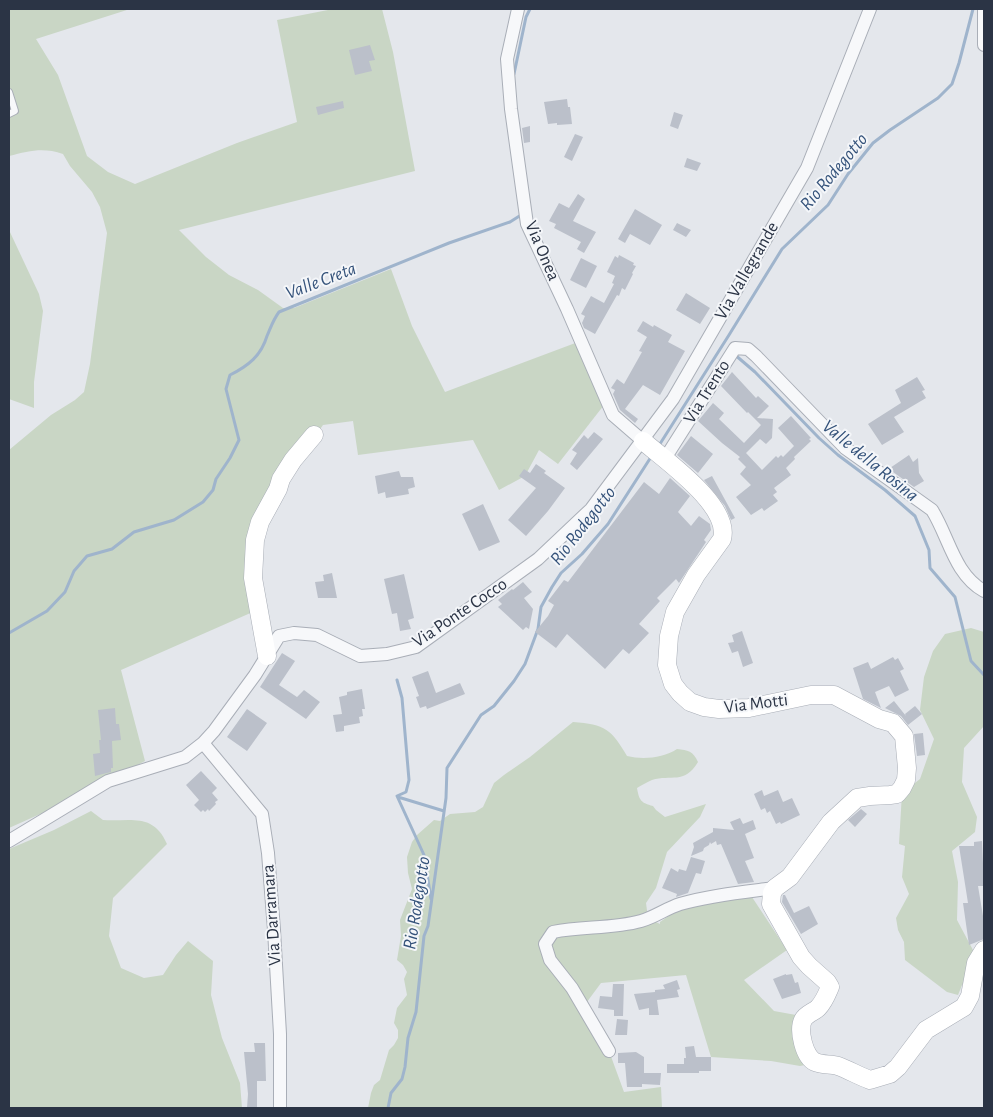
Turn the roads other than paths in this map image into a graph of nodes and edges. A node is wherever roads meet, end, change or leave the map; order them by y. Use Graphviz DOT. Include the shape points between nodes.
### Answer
graph roads {
  1 [pos="518,9"];
  2 [pos="870,9"];
  3 [pos="984,10"];
  4 [pos="984,45"];
  5 [pos="9,92"];
  6 [pos="9,114"];
  7 [pos="314,435"];
  8 [pos="654,451"];
  9 [pos="984,591"];
  10 [pos="267,656"];
  11 [pos="203,743"];
  12 [pos="9,841"];
  13 [pos="776,888"];
  14 [pos="984,950"];
  15 [pos="610,1051"];
  16 [pos="280,1108"];
  1 -- 8 [label="street, Via Onea" via="507,59 510,109 528,224 613,416"];
  2 -- 8 [label="street, Via Vallegrande" via="807,168 673,399"];
  3 -- 4 [label="street"];
  5 -- 6 [label="lane" via="15,111"];
  7 -- 10 [label="street" via="281,479 255,540 253,578"];
  8 -- 9 [label="street, Via Trento" via="733,352 748,349 845,448 932,510 956,560 976,587"];
  8 -- 10 [label="street, Via Ponte Cocco" via="538,559 416,646 387,654 360,656 317,635 294,633 278,636"];
  8 -- 13 [label="street, Via Motti" via="703,492 724,532 675,612 667,665 680,693 704,708 719,709 749,708 811,695 834,695 893,723 904,736 906,780 897,794 857,798 831,822 790,877"];
  10 -- 11 [label="street, Via Ponte Cocco"];
  11 -- 12 [label="street, Via Ponte Cocco" via="185,756 108,780"];
  11 -- 16 [label="street, Via Darramara" via="262,814 274,930"];
  13 -- 14 [label="street" via="771,904 801,956 830,987 818,1007 802,1021 804,1044 809,1056 814,1062 836,1066 870,1080 890,1074 926,1030 964,1007 970,996 976,963"];
  13 -- 15 [label="street" via="679,904 643,920 607,928 573,928 553,932 545,944 550,960 572,988"];
}
